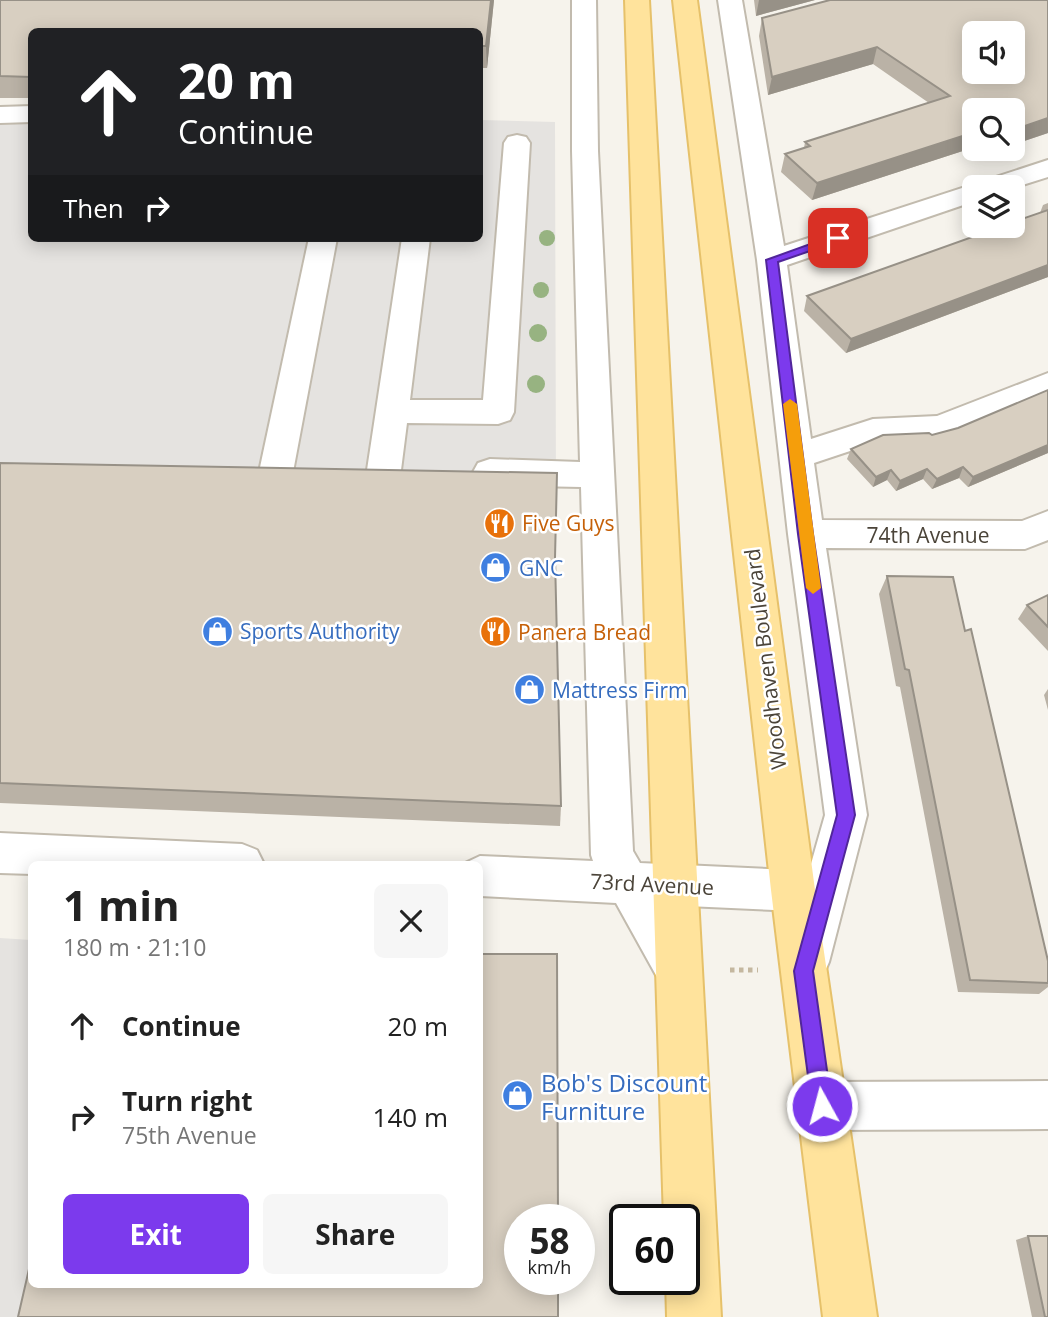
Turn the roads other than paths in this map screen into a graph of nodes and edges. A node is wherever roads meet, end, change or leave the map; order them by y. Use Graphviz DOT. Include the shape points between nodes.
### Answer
graph roads {
  1 [pos="584,0"];
  2 [pos="636,0"];
  3 [pos="685,0"];
  4 [pos="742,19"];
  5 [pos="0,114"];
  6 [pos="28,114"];
  7 [pos="517,143"];
  8 [pos="1048,168"];
  9 [pos="1025,176"];
  10 [pos="962,196"];
  11 [pos="322,242"];
  12 [pos="414,242"];
  13 [pos="772,260"];
  14 [pos="1048,384"];
  15 [pos="393,411"];
  16 [pos="797,456"];
  17 [pos="276,471"];
  18 [pos="384,471"];
  19 [pos="465,472"];
  20 [pos="599,475"];
  21 [pos="1048,525"];
  22 [pos="806,534"];
  23 [pos="0,853"];
  24 [pos="176,861"];
  25 [pos="483,876"];
  26 [pos="629,883"];
  27 [pos="674,885"];
  28 [pos="808,891"];
  29 [pos="678,970"];
  30 [pos="783,971"];
  31 [pos="1048,1105"];
  32 [pos="822,1106"];
  33 [pos="694,1317"];
  34 [pos="850,1317"];
  1 -- 20 [label="street" via="585,151"];
  2 -- 27 [label="main road"];
  3 -- 28 [label="main road, Woodhaven Boulevard"];
  4 -- 13 [label="street"];
  5 -- 6 [label="street"];
  7 -- 15 [label="street" via="498,412"];
  8 -- 9 [label="street"];
  10 -- 13 [label="street"];
  11 -- 17 [label="street"];
  12 -- 15 [label="street"];
  13 -- 16 [label="street"];
  14 -- 16 [label="street" via="941,428 873,431"];
  15 -- 18 [label="street"];
  16 -- 22 [label="street"];
  19 -- 20 [label="street"];
  20 -- 26 [label="street" via="612,855"];
  21 -- 22 [label="street, 74th Avenue" via="1025,535"];
  22 -- 28 [label="street" via="846,815"];
  23 -- 24 [label="street"];
  25 -- 26 [label="street, 73rd Avenue"];
  26 -- 27 [label="street, 73rd Avenue"];
  26 -- 29 [label="street"];
  27 -- 28 [label="street, 73rd Avenue"];
  27 -- 29 [label="main road"];
  28 -- 30 [label="street"];
  29 -- 33 [label="main road"];
  30 -- 32 [label="main road"];
  31 -- 32 [label="street"];
  32 -- 34 [label="main road"];
}
